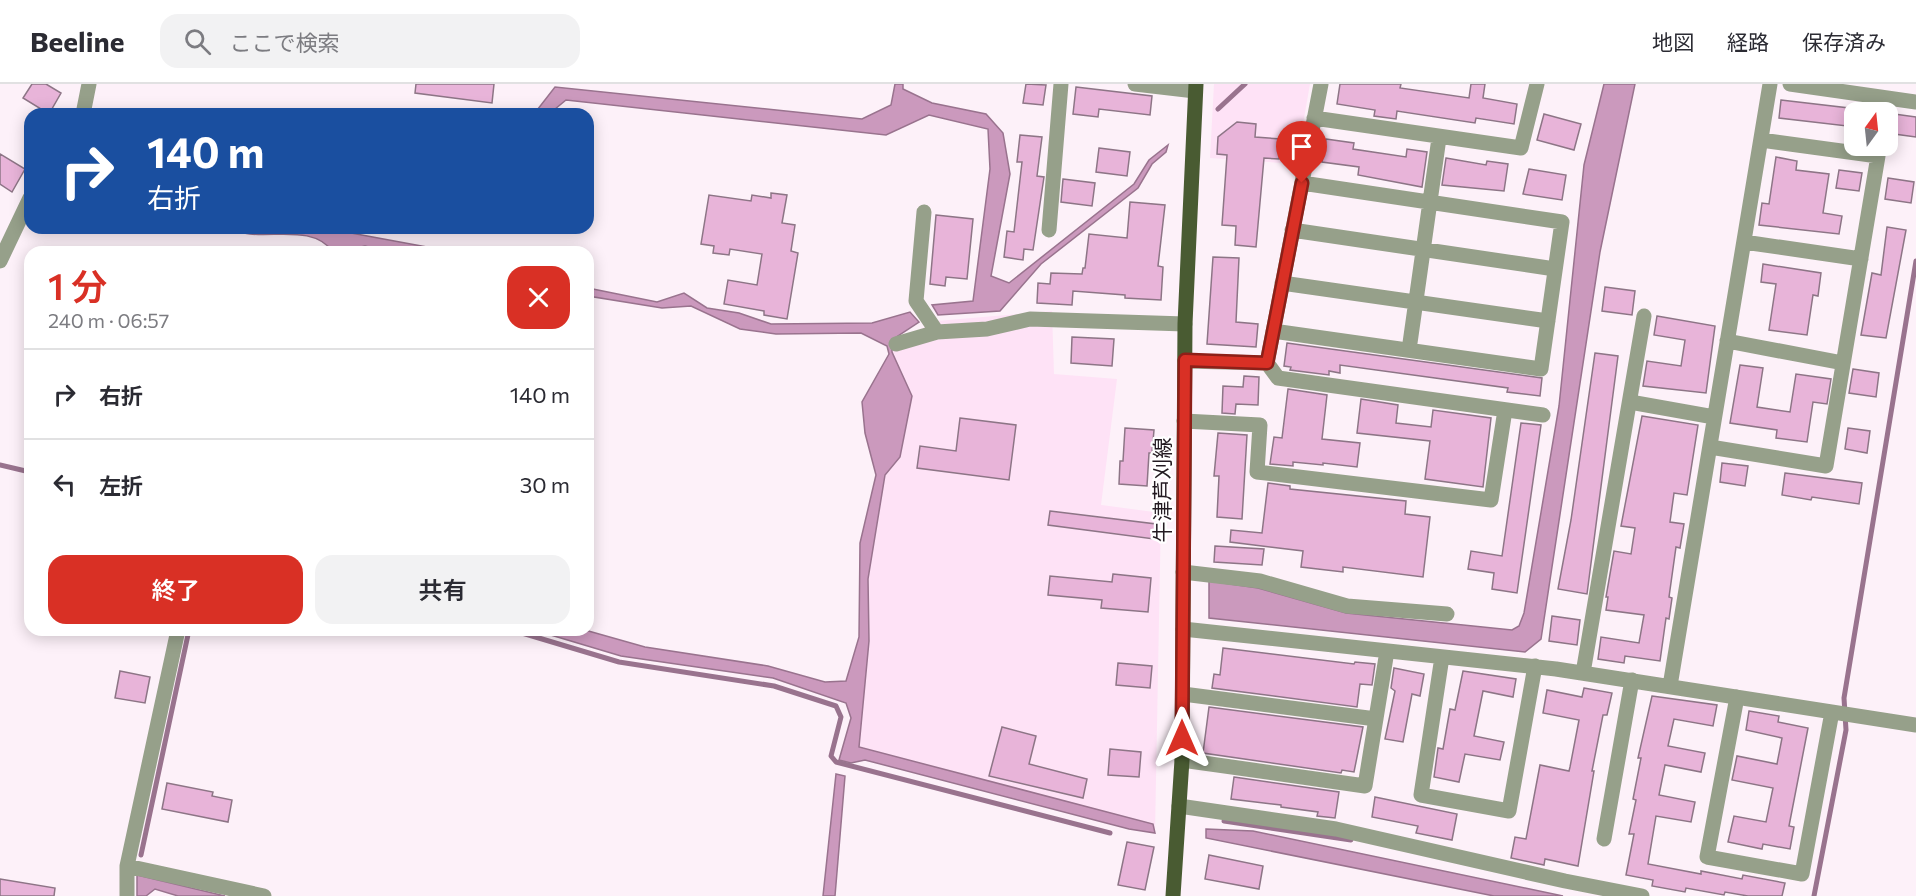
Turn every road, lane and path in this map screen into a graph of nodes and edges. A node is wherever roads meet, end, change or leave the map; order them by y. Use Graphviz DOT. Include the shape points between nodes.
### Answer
graph roads {
  1 [pos="89,84"];
  2 [pos="1061,84"];
  3 [pos="1135,84"];
  4 [pos="1321,84"];
  5 [pos="1536,84"];
  6 [pos="1770,84"];
  7 [pos="1790,84"];
  8 [pos="1195,88"];
  9 [pos="1890,91"];
  10 [pos="1916,102"];
  11 [pos="84,108"];
  12 [pos="1314,118"];
  13 [pos="1439,138"];
  14 [pos="1761,140"];
  15 [pos="1302,183"];
  16 [pos="1429,202"];
  17 [pos="24,211"];
  18 [pos="924,213"];
  19 [pos="1049,230"];
  20 [pos="1292,230"];
  21 [pos="1744,242"];
  22 [pos="1423,249"];
  23 [pos="1861,259"];
  24 [pos="0,261"];
  25 [pos="1555,269"];
  26 [pos="1282,283"];
  27 [pos="1416,303"];
  28 [pos="1644,316"];
  29 [pos="1548,321"];
  30 [pos="1185,324"];
  31 [pos="1273,331"];
  32 [pos="936,332"];
  33 [pos="1727,341"];
  34 [pos="896,344"];
  35 [pos="1409,350"];
  36 [pos="1185,360"];
  37 [pos="1267,363"];
  38 [pos="1843,363"];
  39 [pos="1630,402"];
  40 [pos="1505,410"];
  41 [pos="1543,415"];
  42 [pos="1714,417"];
  43 [pos="1184,421"];
  44 [pos="1710,447"];
  45 [pos="1183,572"];
  46 [pos="1447,614"];
  47 [pos="1183,629"];
  48 [pos="177,636"];
  49 [pos="1387,651"];
  50 [pos="1442,657"];
  51 [pos="1535,666"];
  52 [pos="1583,673"];
  53 [pos="1632,680"];
  54 [pos="1670,686"];
  55 [pos="1183,694"];
  56 [pos="1737,697"];
  57 [pos="1841,713"];
  58 [pos="1376,719"];
  59 [pos="1916,725"];
  60 [pos="1182,760"];
  61 [pos="1179,806"];
  62 [pos="1604,839"];
  63 [pos="127,866"];
  64 [pos="127,896"];
  65 [pos="264,896"];
  66 [pos="1173,896"];
  67 [pos="1642,896"];
  1 -- 11 [label="street"];
  2 -- 19 [label="street"];
  3 -- 8 [label="street"];
  4 -- 12 [label="street"];
  5 -- 13 [label="street" via="1521,148"];
  6 -- 14 [label="street"];
  7 -- 9 [label="street"];
  8 -- 30 [label="main road, 牛津芦刈線"];
  9 -- 10 [label="street"];
  12 -- 13 [label="street"];
  12 -- 15 [label="street"];
  13 -- 16 [label="street"];
  14 -- 21 [label="street"];
  14 -- 23 [label="street" via="1878,156"];
  15 -- 16 [label="street"];
  15 -- 20 [label="street"];
  16 -- 22 [label="street"];
  16 -- 25 [label="street" via="1562,222"];
  17 -- 24 [label="street"];
  18 -- 32 [label="street" via="916,301"];
  20 -- 22 [label="street"];
  20 -- 26 [label="street"];
  21 -- 23 [label="street"];
  21 -- 33 [label="street"];
  22 -- 25 [label="street"];
  22 -- 27 [label="street"];
  23 -- 38 [label="street"];
  25 -- 29 [label="street"];
  26 -- 27 [label="street"];
  26 -- 31 [label="street"];
  27 -- 29 [label="street"];
  27 -- 35 [label="street"];
  28 -- 39 [label="street"];
  29 -- 35 [label="street" via="1541,369"];
  30 -- 32 [label="street" via="1030,318 987,329"];
  30 -- 36 [label="main road, 牛津芦刈線"];
  31 -- 35 [label="street"];
  31 -- 37 [label="street"];
  32 -- 34 [label="street"];
  33 -- 38 [label="street"];
  33 -- 42 [label="street"];
  36 -- 37 [label="street"];
  36 -- 43 [label="main road, 牛津芦刈線"];
  37 -- 40 [label="street" via="1278,378"];
  38 -- 44 [label="street" via="1826,466"];
  39 -- 42 [label="street"];
  39 -- 52 [label="street"];
  40 -- 41 [label="street"];
  40 -- 43 [label="street" via="1491,500 1257,472 1260,425"];
  42 -- 44 [label="street"];
  43 -- 45 [label="main road, 牛津芦刈線"];
  44 -- 54 [label="street"];
  45 -- 46 [label="street" via="1260,581 1347,606"];
  45 -- 47 [label="main road, 牛津芦刈線"];
  47 -- 49 [label="street"];
  47 -- 55 [label="main road, 牛津芦刈線"];
  48 -- 63 [label="street"];
  49 -- 50 [label="street"];
  49 -- 58 [label="street"];
  50 -- 51 [label="street"];
  50 -- 51 [label="street" via="1421,795 1509,811"];
  51 -- 52 [label="street"];
  52 -- 53 [label="street"];
  53 -- 54 [label="street"];
  53 -- 62 [label="street"];
  54 -- 56 [label="street"];
  55 -- 58 [label="street"];
  55 -- 60 [label="main road, 牛津芦刈線"];
  56 -- 57 [label="street"];
  56 -- 57 [label="street" via="1707,857 1802,874"];
  57 -- 59 [label="street"];
  58 -- 60 [label="street" via="1365,786"];
  60 -- 61 [label="main road, 牛津芦刈線"];
  61 -- 66 [label="main road, 牛津芦刈線"];
  61 -- 67 [label="street" via="1336,829"];
  63 -- 64 [label="street"];
  63 -- 65 [label="street"];
}
